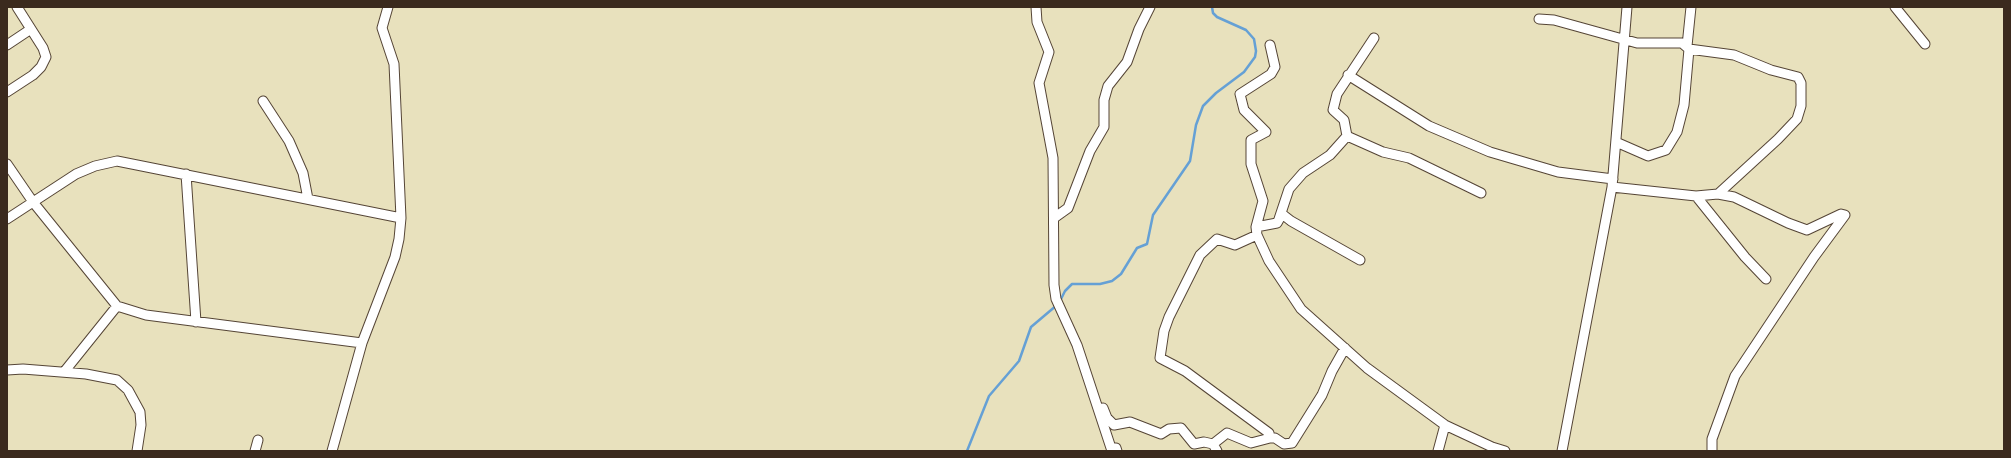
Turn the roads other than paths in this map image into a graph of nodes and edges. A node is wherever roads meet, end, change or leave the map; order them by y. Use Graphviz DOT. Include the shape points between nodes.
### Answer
graph roads {
  1 [pos="17,7"];
  2 [pos="388,7"];
  3 [pos="1036,7"];
  4 [pos="1150,7"];
  5 [pos="1627,7"];
  6 [pos="1691,7"];
  7 [pos="1895,7"];
  8 [pos="1539,19"];
  9 [pos="32,28"];
  10 [pos="1374,38"];
  11 [pos="1624,39"];
  12 [pos="1925,44"];
  13 [pos="7,45"];
  14 [pos="1270,45"];
  15 [pos="1688,47"];
  16 [pos="1348,76"];
  17 [pos="7,92"];
  18 [pos="263,101"];
  19 [pos="1347,136"];
  20 [pos="1616,142"];
  21 [pos="7,164"];
  22 [pos="186,174"];
  23 [pos="1613,183"];
  24 [pos="1481,193"];
  25 [pos="1718,194"];
  26 [pos="1696,196"];
  27 [pos="308,199"];
  28 [pos="33,202"];
  29 [pos="400,218"];
  30 [pos="1054,218"];
  31 [pos="7,219"];
  32 [pos="1277,223"];
  33 [pos="1257,231"];
  34 [pos="1360,260"];
  35 [pos="1766,279"];
  36 [pos="117,306"];
  37 [pos="196,322"];
  38 [pos="362,343"];
  39 [pos="1345,348"];
  40 [pos="7,370"];
  41 [pos="64,372"];
  42 [pos="1090,386"];
  43 [pos="1445,425"];
  44 [pos="1270,438"];
  45 [pos="258,440"];
  46 [pos="1194,444"];
  47 [pos="1215,448"];
  48 [pos="137,451"];
  49 [pos="255,451"];
  50 [pos="332,451"];
  51 [pos="1117,451"];
  52 [pos="1188,451"];
  53 [pos="1438,451"];
  54 [pos="1505,451"];
  55 [pos="1562,451"];
  56 [pos="1712,451"];
  1 -- 9 [label="street"];
  2 -- 29 [label="street" via="382,28 394,64"];
  3 -- 30 [label="street" via="1037,22 1050,52 1039,83 1053,158"];
  4 -- 30 [label="street" via="1127,62 1108,86 1104,100 1104,127 1090,151 1068,208"];
  5 -- 11 [label="street"];
  6 -- 15 [label="street"];
  7 -- 12 [label="street"];
  8 -- 11 [label="street" via="1554,20"];
  9 -- 13 [label="street"];
  9 -- 17 [label="street" via="46,57 33,75"];
  10 -- 16 [label="street"];
  11 -- 15 [label="street" via="1637,43 1682,43"];
  11 -- 20 [label="street"];
  14 -- 33 [label="street" via="1275,67 1266,78 1240,94 1244,110 1266,132 1251,140 1251,164 1263,201"];
  15 -- 20 [label="street" via="1684,105 1677,132 1666,150 1648,156"];
  15 -- 25 [label="street" via="1734,55 1770,70 1798,77 1801,83 1801,106 1797,119"];
  16 -- 19 [label="street" via="1336,94 1334,110 1344,120"];
  16 -- 23 [label="street" via="1429,126 1490,152 1558,172"];
  18 -- 27 [label="street" via="289,141 303,173"];
  19 -- 24 [label="street" via="1383,152 1409,158"];
  19 -- 32 [label="street" via="1330,155 1303,173 1289,189"];
  20 -- 23 [label="street"];
  21 -- 28 [label="street"];
  22 -- 27 [label="street"];
  22 -- 28 [label="street" via="117,161 76,174"];
  22 -- 37 [label="street"];
  23 -- 26 [label="street"];
  23 -- 55 [label="street"];
  25 -- 26 [label="street"];
  25 -- 56 [label="street" via="1734,197 1807,230 1841,214 1845,216 1814,257 1735,376 1712,439"];
  26 -- 35 [label="street"];
  27 -- 29 [label="street"];
  28 -- 31 [label="street"];
  28 -- 36 [label="street"];
  29 -- 38 [label="street" via="395,257"];
  30 -- 42 [label="street" via="1056,299 1077,345"];
  32 -- 33 [label="street"];
  32 -- 34 [label="street" via="1282,214"];
  33 -- 39 [label="street" via="1269,261 1301,308"];
  33 -- 44 [label="street" via="1235,245 1218,239 1200,255 1169,317 1160,358 1185,371 1269,433"];
  36 -- 37 [label="street" via="146,315"];
  36 -- 41 [label="street"];
  37 -- 38 [label="street"];
  38 -- 50 [label="street"];
  39 -- 43 [label="street" via="1367,368"];
  39 -- 44 [label="street" via="1297,438 1289,444"];
  40 -- 41 [label="street"];
  41 -- 48 [label="street" via="117,380 128,390 140,412"];
  42 -- 46 [label="street" via="1100,399 1107,418 1114,425 1130,422 1161,434 1181,428"];
  42 -- 51 [label="street" via="1110,448 1116,448"];
  43 -- 53 [label="street"];
  43 -- 54 [label="street"];
  44 -- 47 [label="street" via="1251,443 1228,433"];
  45 -- 49 [label="street"];
  46 -- 47 [label="street" via="1204,442"];
  46 -- 52 [label="street"];
}
